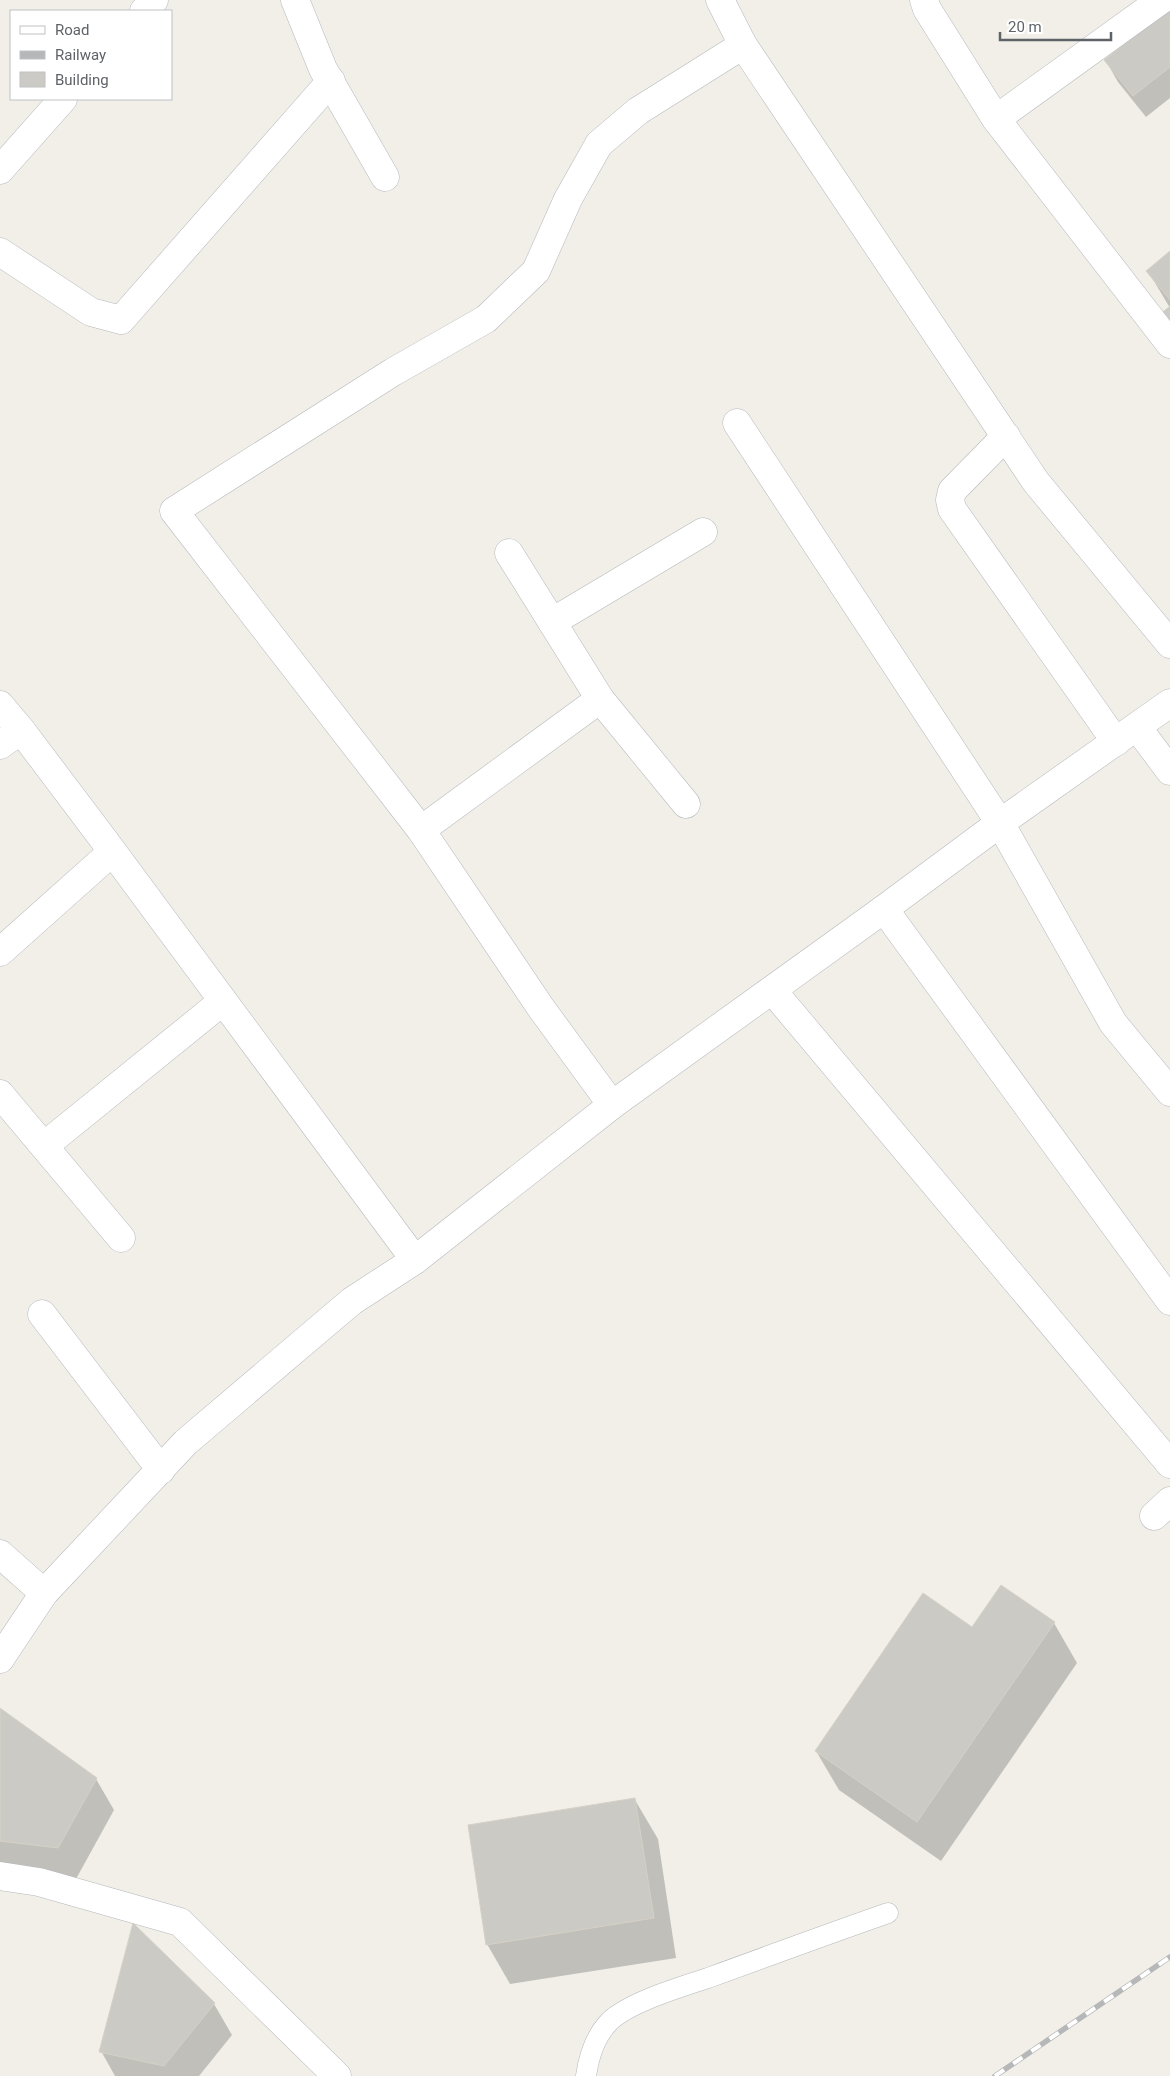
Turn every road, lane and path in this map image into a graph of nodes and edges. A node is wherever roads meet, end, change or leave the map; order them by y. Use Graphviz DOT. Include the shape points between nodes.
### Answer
graph roads {
  1 [pos="154,0"];
  2 [pos="295,0"];
  3 [pos="720,0"];
  4 [pos="924,0"];
  5 [pos="1161,0"];
  6 [pos="145,10"];
  7 [pos="743,45"];
  8 [pos="330,82"];
  9 [pos="62,100"];
  10 [pos="996,119"];
  11 [pos="0,170"];
  12 [pos="385,177"];
  13 [pos="0,252"];
  14 [pos="1170,344"];
  15 [pos="736,423"];
  16 [pos="1006,436"];
  17 [pos="703,532"];
  18 [pos="509,553"];
  19 [pos="552,622"];
  20 [pos="1170,644"];
  21 [pos="600,699"];
  22 [pos="1170,704"];
  23 [pos="0,706"];
  24 [pos="1126,735"];
  25 [pos="11,737"];
  26 [pos="1170,771"];
  27 [pos="686,804"];
  28 [pos="1000,823"];
  29 [pos="421,830"];
  30 [pos="112,852"];
  31 [pos="884,909"];
  32 [pos="0,952"];
  33 [pos="772,990"];
  34 [pos="223,1001"];
  35 [pos="1170,1092"];
  36 [pos="0,1094"];
  37 [pos="612,1106"];
  38 [pos="44,1146"];
  39 [pos="121,1238"];
  40 [pos="415,1260"];
  41 [pos="1170,1301"];
  42 [pos="42,1314"];
  43 [pos="1170,1464"];
  44 [pos="161,1470"];
  45 [pos="0,1554"];
  46 [pos="44,1593"];
  47 [pos="0,1659"];
  48 [pos="0,1876"];
  49 [pos="888,1913"];
  50 [pos="337,2076"];
  51 [pos="586,2076"];
  1 -- 6 [label="street"];
  2 -- 8 [label="street"];
  3 -- 7 [label="street"];
  4 -- 10 [label="street"];
  5 -- 10 [label="street"];
  7 -- 16 [label="street"];
  7 -- 29 [label="street" via="638,111 599,144 568,199 536,271 486,319 393,372 174,511"];
  8 -- 12 [label="street"];
  8 -- 13 [label="street" via="121,320 91,312"];
  9 -- 11 [label="street"];
  10 -- 14 [label="street"];
  15 -- 28 [label="street"];
  16 -- 20 [label="street" via="1036,482"];
  16 -- 24 [label="street" via="952,491 952,509"];
  17 -- 19 [label="street"];
  18 -- 19 [label="street"];
  19 -- 21 [label="street"];
  21 -- 27 [label="street"];
  21 -- 29 [label="street"];
  22 -- 24 [label="street"];
  23 -- 25 [label="street"];
  24 -- 26 [label="street"];
  24 -- 28 [label="street"];
  25 -- 30 [label="street"];
  28 -- 31 [label="street"];
  28 -- 35 [label="street" via="1113,1023"];
  29 -- 37 [label="street" via="541,1008"];
  30 -- 32 [label="street"];
  30 -- 34 [label="street"];
  31 -- 33 [label="street"];
  31 -- 41 [label="street"];
  33 -- 37 [label="street"];
  33 -- 43 [label="street"];
  34 -- 38 [label="street"];
  34 -- 40 [label="street"];
  36 -- 38 [label="street"];
  37 -- 40 [label="street"];
  38 -- 39 [label="street"];
  40 -- 44 [label="street" via="352,1301 186,1442"];
  42 -- 44 [label="street"];
  44 -- 46 [label="street"];
  45 -- 46 [label="street"];
  46 -- 47 [label="street"];
  48 -- 50 [label="street" via="39,1882 180,1922"];
  49 -- 51 [label="lane" via="633,2007 611,2020 598,2037 589,2057"];
}
